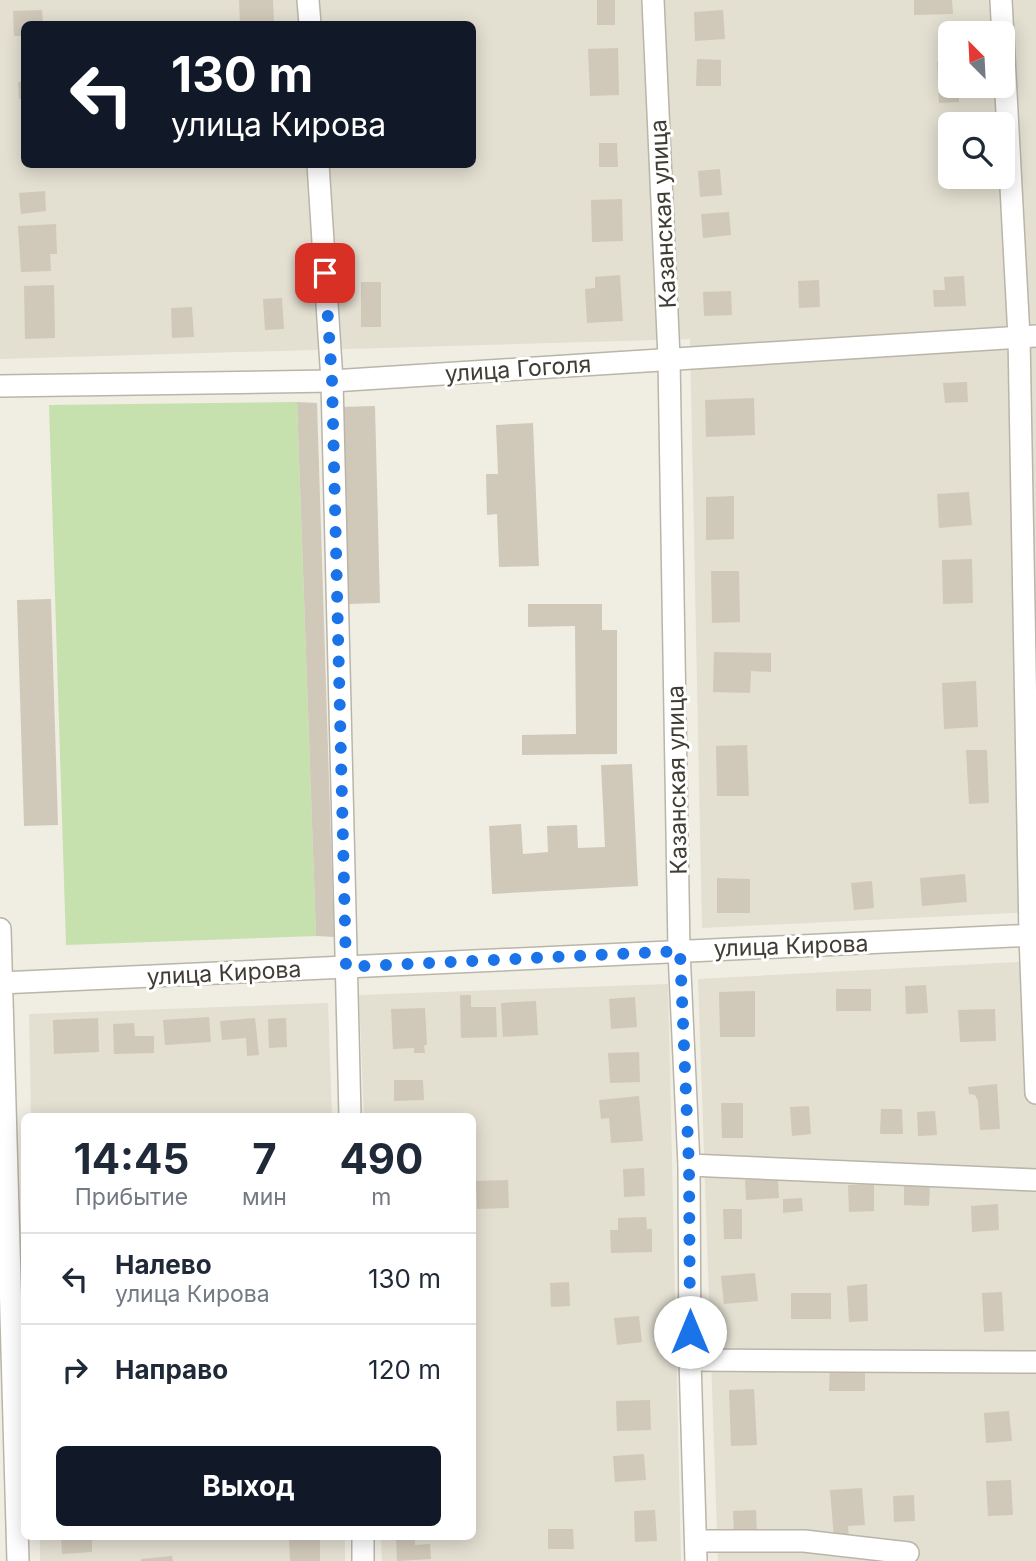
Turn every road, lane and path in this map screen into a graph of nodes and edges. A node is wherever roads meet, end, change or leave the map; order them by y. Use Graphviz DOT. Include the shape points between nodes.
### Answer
graph roads {
  1 [pos="308,0"];
  2 [pos="653,0"];
  3 [pos="1001,0"];
  4 [pos="310,21"];
  5 [pos="318,168"];
  6 [pos="1027,336"];
  7 [pos="669,358"];
  8 [pos="332,381"];
  9 [pos="0,386"];
  10 [pos="0,929"];
  11 [pos="1033,935"];
  12 [pos="680,951"];
  13 [pos="346,967"];
  14 [pos="1,983"];
  15 [pos="1036,1093"];
  16 [pos="350,1113"];
  17 [pos="689,1166"];
  18 [pos="1036,1181"];
  19 [pos="690,1360"];
  20 [pos="1036,1362"];
  21 [pos="363,1540"];
  22 [pos="696,1551"];
  23 [pos="908,1553"];
  24 [pos="18,1561"];
  25 [pos="363,1561"];
  1 -- 4 [label="street"];
  2 -- 7 [label="street, Казанская улица"];
  3 -- 6 [label="street"];
  5 -- 8 [label="street"];
  6 -- 7 [label="street, улица Гоголя"];
  6 -- 11 [label="street"];
  7 -- 8 [label="street, улица Гоголя"];
  7 -- 12 [label="street, Казанская улица"];
  8 -- 9 [label="street, улица Гоголя"];
  8 -- 13 [label="street"];
  10 -- 14 [label="street"];
  11 -- 12 [label="street, улица Кирова"];
  11 -- 15 [label="street"];
  12 -- 13 [label="street, улица Кирова"];
  12 -- 17 [label="street, Казанская улица"];
  13 -- 14 [label="street, улица Кирова"];
  13 -- 16 [label="street"];
  14 -- 24 [label="street"];
  17 -- 18 [label="street"];
  17 -- 19 [label="street, Казанская улица"];
  19 -- 20 [label="street"];
  19 -- 22 [label="street, Казанская улица"];
  21 -- 25 [label="street"];
  22 -- 23 [label="street" via="804,1541"];
}
